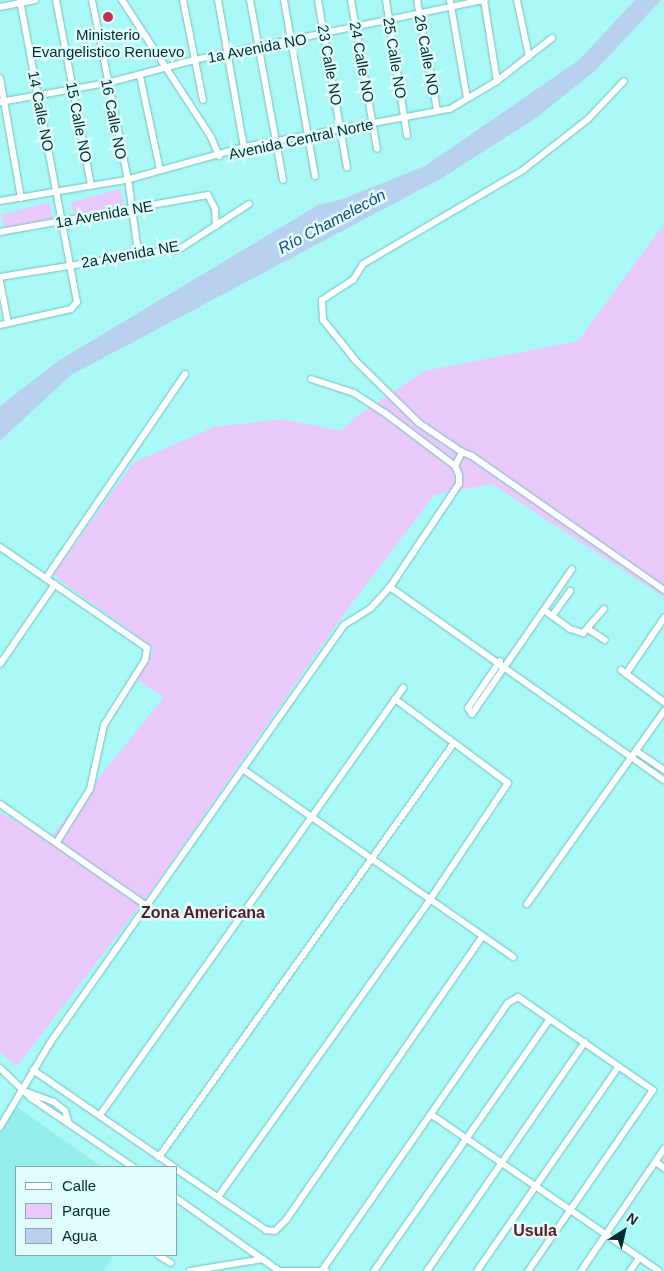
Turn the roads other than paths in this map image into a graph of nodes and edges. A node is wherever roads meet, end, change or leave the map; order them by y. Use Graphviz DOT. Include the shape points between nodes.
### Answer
graph roads {
  1 [pos="35,0"];
  2 [pos="56,0"];
  3 [pos="92,0"];
  4 [pos="122,0"];
  5 [pos="183,0"];
  6 [pos="218,0"];
  7 [pos="250,0"];
  8 [pos="284,0"];
  9 [pos="318,0"];
  10 [pos="352,0"];
  11 [pos="386,0"];
  12 [pos="417,0"];
  13 [pos="484,0"];
  14 [pos="517,0"];
  15 [pos="21,1"];
  16 [pos="450,4"];
  17 [pos="0,7"];
  18 [pos="420,14"];
  19 [pos="389,20"];
  20 [pos="356,27"];
  21 [pos="324,34"];
  22 [pos="552,38"];
  23 [pos="291,42"];
  24 [pos="259,48"];
  25 [pos="227,54"];
  26 [pos="529,57"];
  27 [pos="194,60"];
  28 [pos="168,68"];
  29 [pos="140,76"];
  30 [pos="0,78"];
  31 [pos="497,81"];
  32 [pos="624,81"];
  33 [pos="107,83"];
  34 [pos="72,89"];
  35 [pos="38,94"];
  36 [pos="467,98"];
  37 [pos="203,100"];
  38 [pos="2,101"];
  39 [pos="436,110"];
  40 [pos="404,117"];
  41 [pos="373,124"];
  42 [pos="341,131"];
  43 [pos="407,135"];
  44 [pos="308,137"];
  45 [pos="275,144"];
  46 [pos="244,147"];
  47 [pos="377,149"];
  48 [pos="219,156"];
  49 [pos="347,168"];
  50 [pos="160,170"];
  51 [pos="315,176"];
  52 [pos="126,180"];
  53 [pos="283,180"];
  54 [pos="91,186"];
  55 [pos="57,192"];
  56 [pos="21,198"];
  57 [pos="0,201"];
  58 [pos="249,204"];
  59 [pos="133,209"];
  60 [pos="62,221"];
  61 [pos="216,226"];
  62 [pos="0,232"];
  63 [pos="138,252"];
  64 [pos="70,264"];
  65 [pos="0,277"];
  66 [pos="0,281"];
  67 [pos="8,323"];
  68 [pos="0,325"];
  69 [pos="185,374"];
  70 [pos="311,378"];
  71 [pos="462,452"];
  72 [pos="455,466"];
  73 [pos="0,547"];
  74 [pos="572,569"];
  75 [pos="46,578"];
  76 [pos="55,584"];
  77 [pos="390,587"];
  78 [pos="664,590"];
  79 [pos="570,591"];
  80 [pos="604,608"];
  81 [pos="544,610"];
  82 [pos="552,616"];
  83 [pos="664,618"];
  84 [pos="588,629"];
  85 [pos="605,640"];
  86 [pos="503,663"];
  87 [pos="0,664"];
  88 [pos="403,688"];
  89 [pos="395,699"];
  90 [pos="664,702"];
  91 [pos="664,711"];
  92 [pos="454,743"];
  93 [pos="634,754"];
  94 [pos="244,770"];
  95 [pos="664,770"];
  96 [pos="664,780"];
  97 [pos="0,804"];
  98 [pos="310,818"];
  99 [pos="57,842"];
  100 [pos="370,860"];
  101 [pos="429,901"];
  102 [pos="527,904"];
  103 [pos="147,906"];
  104 [pos="482,937"];
  105 [pos="514,957"];
  106 [pos="550,1019"];
  107 [pos="585,1042"];
  108 [pos="618,1066"];
  109 [pos="0,1068"];
  110 [pos="33,1070"];
  111 [pos="23,1090"];
  112 [pos="100,1115"];
  113 [pos="432,1115"];
  114 [pos="69,1123"];
  115 [pos="0,1127"];
  116 [pos="468,1138"];
  117 [pos="664,1149"];
  118 [pos="159,1157"];
  119 [pos="502,1162"];
  120 [pos="656,1162"];
  121 [pos="132,1166"];
  122 [pos="172,1166"];
  123 [pos="664,1168"];
  124 [pos="178,1170"];
  125 [pos="536,1186"];
  126 [pos="218,1197"];
  127 [pos="178,1199"];
  128 [pos="571,1211"];
  129 [pos="607,1235"];
  130 [pos="159,1256"];
  131 [pos="639,1258"];
  132 [pos="262,1259"];
  133 [pos="171,1264"];
  134 [pos="325,1270"];
  135 [pos="190,1271"];
  136 [pos="279,1271"];
  137 [pos="374,1271"];
  138 [pos="427,1271"];
  139 [pos="477,1271"];
  140 [pos="528,1271"];
  141 [pos="580,1271"];
  142 [pos="630,1271"];
  143 [pos="659,1271"];
  1 -- 15 [label="street"];
  2 -- 34 [label="street, 15 Calle NO"];
  3 -- 33 [label="street, 16 Calle NO"];
  4 -- 28 [label="street"];
  5 -- 27 [label="street"];
  6 -- 25 [label="street"];
  7 -- 24 [label="street"];
  8 -- 23 [label="street"];
  9 -- 21 [label="street, 23 Calle NO"];
  10 -- 20 [label="street, 24 Calle NO"];
  11 -- 19 [label="street, 25 Calle NO"];
  12 -- 18 [label="street, 26 Calle NO"];
  13 -- 16 [label="street, 1a Avenida NO"];
  13 -- 31 [label="street"];
  14 -- 26 [label="street"];
  15 -- 17 [label="street"];
  15 -- 35 [label="street, 14 Calle NO"];
  16 -- 18 [label="street, 1a Avenida NO"];
  16 -- 36 [label="street"];
  18 -- 19 [label="street, 1a Avenida NO"];
  18 -- 39 [label="street, 26 Calle NO"];
  19 -- 20 [label="street, 1a Avenida NO"];
  19 -- 40 [label="street, 25 Calle NO"];
  20 -- 21 [label="street, 1a Avenida NO"];
  20 -- 41 [label="street, 24 Calle NO"];
  21 -- 23 [label="street, 1a Avenida NO"];
  21 -- 42 [label="street, 23 Calle NO"];
  22 -- 26 [label="street, Avenida Central Norte"];
  23 -- 24 [label="street, 1a Avenida NO"];
  23 -- 44 [label="street"];
  24 -- 25 [label="street, 1a Avenida NO"];
  24 -- 45 [label="street"];
  25 -- 27 [label="street, 1a Avenida NO"];
  25 -- 46 [label="street"];
  26 -- 31 [label="street, Avenida Central Norte"];
  27 -- 28 [label="street, 1a Avenida NO"];
  27 -- 37 [label="street"];
  28 -- 29 [label="street, 1a Avenida NO"];
  28 -- 48 [label="street" via="212,137"];
  29 -- 33 [label="street, 1a Avenida NO"];
  29 -- 50 [label="street"];
  30 -- 38 [label="street"];
  31 -- 36 [label="street, Avenida Central Norte"];
  32 -- 71 [label="street" via="588,119 523,170 364,264 353,280 322,300 323,320 356,361 419,423"];
  33 -- 34 [label="street, 1a Avenida NO"];
  33 -- 52 [label="street, 16 Calle NO"];
  34 -- 35 [label="street, 1a Avenida NO"];
  34 -- 54 [label="street, 15 Calle NO"];
  35 -- 38 [label="street, 1a Avenida NO"];
  35 -- 55 [label="street, 14 Calle NO"];
  36 -- 39 [label="street, Avenida Central Norte" via="450,109"];
  38 -- 56 [label="street"];
  39 -- 40 [label="street, Avenida Central Norte"];
  40 -- 41 [label="street, Avenida Central Norte"];
  40 -- 43 [label="street, 25 Calle NO"];
  41 -- 42 [label="street, Avenida Central Norte"];
  41 -- 47 [label="street, 24 Calle NO"];
  42 -- 44 [label="street, Avenida Central Norte"];
  42 -- 49 [label="street, 23 Calle NO"];
  44 -- 45 [label="street, Avenida Central Norte"];
  44 -- 51 [label="street"];
  45 -- 46 [label="street, Avenida Central Norte"];
  45 -- 53 [label="street"];
  46 -- 48 [label="street, Avenida Central Norte"];
  48 -- 50 [label="street, Avenida Central Norte"];
  50 -- 52 [label="street, Avenida Central Norte"];
  52 -- 54 [label="street, Avenida Central Norte"];
  52 -- 59 [label="street, 16 Calle NO"];
  54 -- 55 [label="street, Avenida Central Norte"];
  55 -- 56 [label="street, Avenida Central Norte"];
  55 -- 60 [label="street, 14 Calle NO"];
  56 -- 57 [label="street, Avenida Central Norte"];
  58 -- 61 [label="street, 2a Avenida NE"];
  59 -- 60 [label="street, 1a Avenida NE"];
  59 -- 61 [label="street, 1a Avenida NE" via="208,195 215,209"];
  59 -- 63 [label="street, 16 Calle NO"];
  60 -- 62 [label="street, 1a Avenida NE"];
  60 -- 64 [label="street, 14 Calle NO"];
  61 -- 63 [label="street, 2a Avenida NE" via="181,248"];
  63 -- 64 [label="street, 2a Avenida NE"];
  64 -- 65 [label="street, 2a Avenida NE"];
  64 -- 67 [label="street, 14 Calle NO" via="77,298 75,306"];
  66 -- 67 [label="street"];
  67 -- 68 [label="street"];
  69 -- 75 [label="street"];
  70 -- 72 [label="street" via="354,393 420,437"];
  71 -- 72 [label="street"];
  71 -- 78 [label="street" via="488,466"];
  72 -- 77 [label="street" via="459,484"];
  73 -- 75 [label="street"];
  74 -- 81 [label="street"];
  75 -- 76 [label="street"];
  76 -- 87 [label="street"];
  76 -- 99 [label="street" via="142,642 147,655 107,718 90,789"];
  77 -- 86 [label="street"];
  77 -- 94 [label="street" via="371,608 344,625"];
  79 -- 82 [label="street"];
  80 -- 84 [label="street"];
  81 -- 82 [label="street"];
  81 -- 86 [label="street"];
  82 -- 84 [label="street" via="570,629 583,633"];
  83 -- 90 [label="street" via="623,672"];
  84 -- 85 [label="street"];
  86 -- 86 [label="street" via="468,708 471,714"];
  86 -- 93 [label="street"];
  88 -- 89 [label="street"];
  89 -- 92 [label="street"];
  89 -- 98 [label="street"];
  91 -- 93 [label="street"];
  92 -- 100 [label="street"];
  92 -- 101 [label="street" via="508,783"];
  93 -- 95 [label="street"];
  93 -- 96 [label="street"];
  93 -- 102 [label="street"];
  94 -- 98 [label="street"];
  94 -- 103 [label="street"];
  97 -- 99 [label="street"];
  98 -- 100 [label="street"];
  98 -- 112 [label="street"];
  99 -- 103 [label="street"];
  100 -- 101 [label="street"];
  100 -- 118 [label="street"];
  101 -- 104 [label="street"];
  101 -- 126 [label="street"];
  103 -- 110 [label="street"];
  104 -- 105 [label="street"];
  104 -- 126 [label="street" via="274,1231 266,1230"];
  106 -- 107 [label="street"];
  106 -- 113 [label="street" via="518,997 512,998"];
  106 -- 116 [label="street"];
  107 -- 108 [label="street"];
  107 -- 119 [label="street"];
  108 -- 125 [label="street"];
  108 -- 128 [label="street" via="653,1090"];
  109 -- 111 [label="street"];
  110 -- 111 [label="street"];
  110 -- 112 [label="street"];
  111 -- 114 [label="street"];
  111 -- 114 [label="street" via="54,1102 65,1111"];
  111 -- 115 [label="street"];
  112 -- 118 [label="street"];
  113 -- 116 [label="street"];
  113 -- 134 [label="street"];
  114 -- 121 [label="street"];
  116 -- 119 [label="street"];
  116 -- 137 [label="street"];
  117 -- 120 [label="street"];
  118 -- 122 [label="street"];
  119 -- 125 [label="street"];
  119 -- 138 [label="street"];
  120 -- 123 [label="street"];
  120 -- 129 [label="street"];
  124 -- 126 [label="street"];
  125 -- 128 [label="street"];
  125 -- 139 [label="street"];
  127 -- 132 [label="street"];
  128 -- 129 [label="street"];
  128 -- 140 [label="street"];
  129 -- 131 [label="street"];
  129 -- 141 [label="street"];
  130 -- 133 [label="street"];
  131 -- 142 [label="street"];
  131 -- 143 [label="street"];
  132 -- 135 [label="street"];
  132 -- 136 [label="street"];
  134 -- 136 [label="street"];
}
